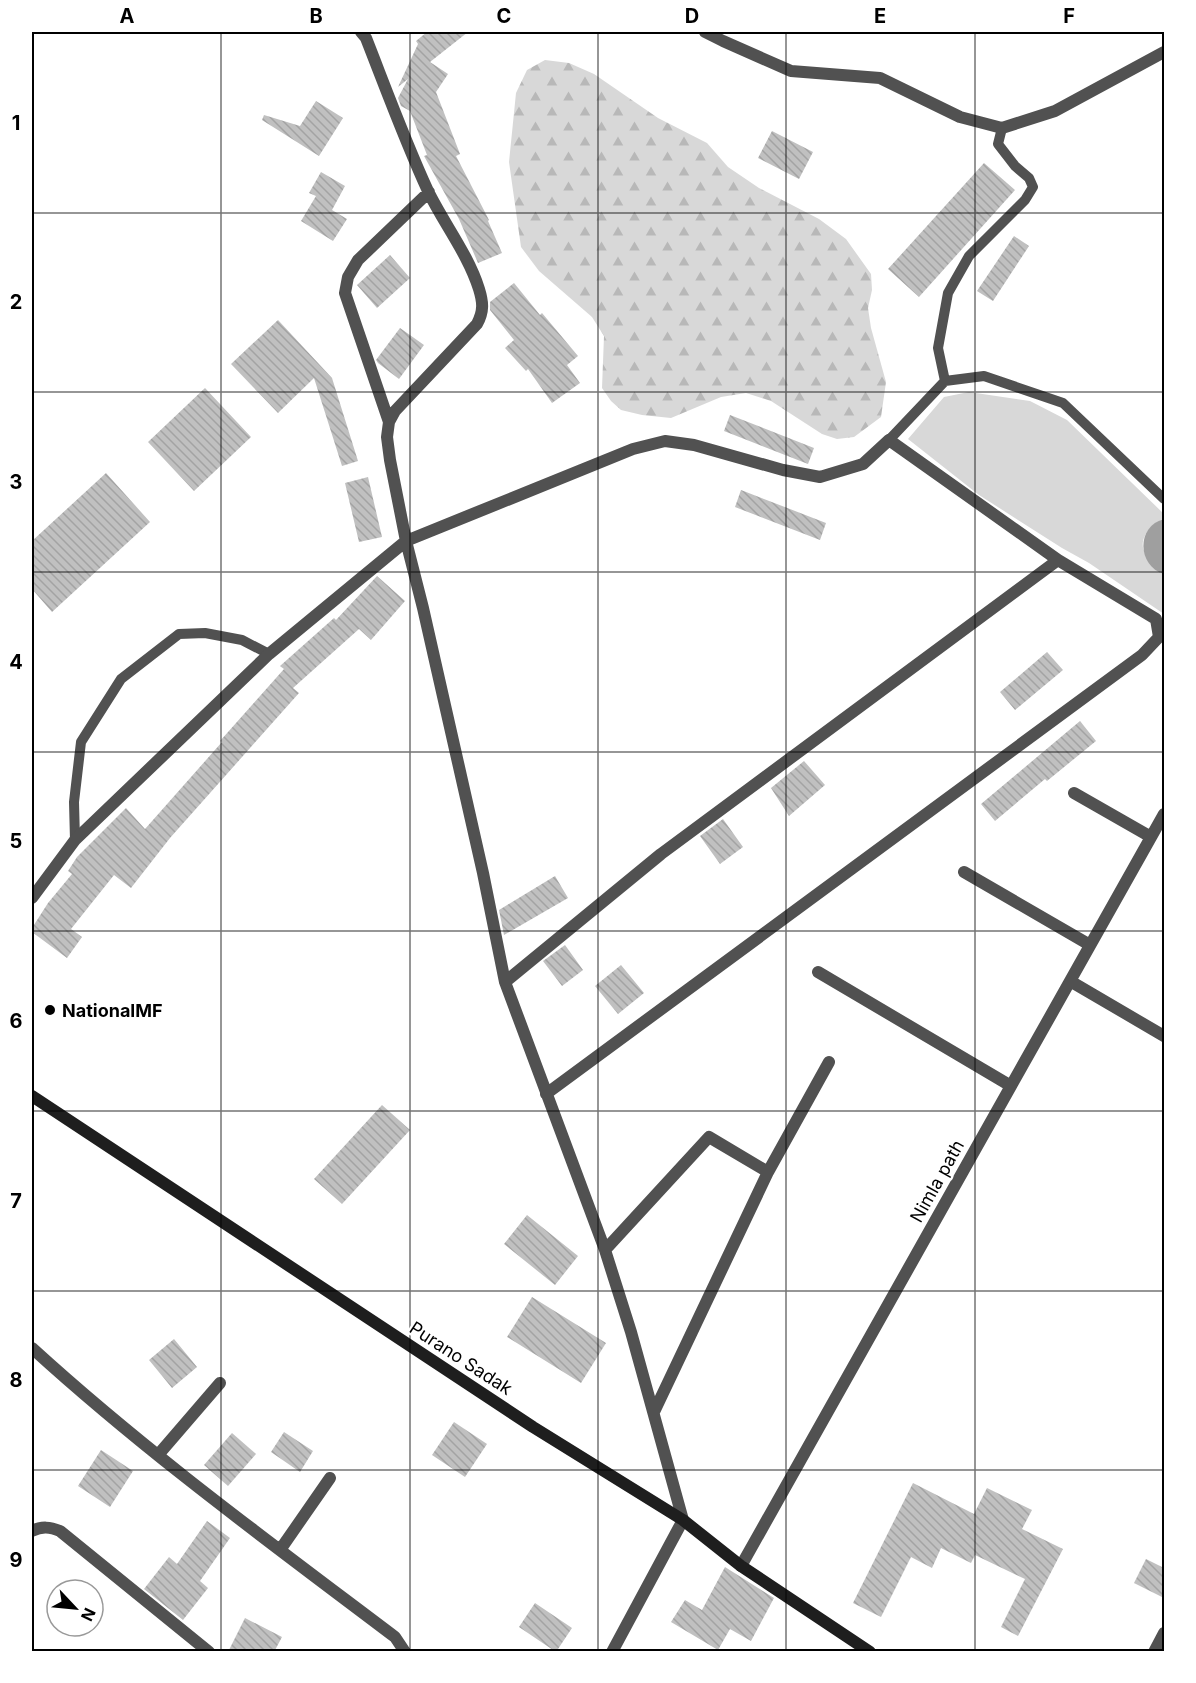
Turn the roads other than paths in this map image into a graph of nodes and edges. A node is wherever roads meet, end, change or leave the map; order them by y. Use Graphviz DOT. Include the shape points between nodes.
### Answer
graph roads {
  1 [pos="705,32"];
  2 [pos="365,34"];
  3 [pos="1164,52"];
  4 [pos="1002,128"];
  5 [pos="429,192"];
  6 [pos="945,381"];
  7 [pos="388,422"];
  8 [pos="889,440"];
  9 [pos="1164,499"];
  10 [pos="406,541"];
  11 [pos="1058,560"];
  12 [pos="268,654"];
  13 [pos="1074,793"];
  14 [pos="1164,813"];
  15 [pos="1151,837"];
  16 [pos="75,840"];
  17 [pos="964,872"];
  18 [pos="32,898"];
  19 [pos="1090,945"];
  20 [pos="818,972"];
  21 [pos="1070,981"];
  22 [pos="505,982"];
  23 [pos="1164,1036"];
  24 [pos="829,1062"];
  25 [pos="1011,1086"];
  26 [pos="546,1094"];
  27 [pos="32,1096"];
  28 [pos="768,1172"];
  29 [pos="605,1250"];
  30 [pos="32,1348"];
  31 [pos="220,1383"];
  32 [pos="654,1412"];
  33 [pos="158,1455"];
  34 [pos="330,1478"];
  35 [pos="683,1520"];
  36 [pos="32,1531"];
  37 [pos="280,1550"];
  38 [pos="741,1566"];
  39 [pos="1164,1634"];
  40 [pos="195,1647"];
  41 [pos="209,1652"];
  42 [pos="405,1652"];
  43 [pos="612,1652"];
  44 [pos="870,1652"];
  45 [pos="1154,1652"];
  1 -- 4 [label="street" via="791,71 880,78 960,117"];
  2 -- 5 [label="street"];
  3 -- 4 [label="street" via="1055,111"];
  4 -- 6 [label="lane" via="998,144 1033,187 969,256 948,293 938,348"];
  5 -- 7 [label="street" via="358,260 348,277 345,293"];
  5 -- 7 [label="street" via="478,286 482,315"];
  6 -- 8 [label="lane"];
  6 -- 9 [label="lane" via="984,376 1063,403"];
  7 -- 10 [label="street" via="390,460"];
  8 -- 10 [label="street" via="863,464 820,477 665,441 633,449"];
  8 -- 11 [label="street"];
  10 -- 12 [label="street"];
  10 -- 22 [label="street"];
  11 -- 22 [label="street" via="661,854"];
  11 -- 26 [label="street" via="1156,619 1159,637 1142,655"];
  12 -- 16 [label="street"];
  12 -- 16 [label="lane" via="242,640 205,633 179,634 120,679 81,742 74,802"];
  13 -- 15 [label="street"];
  14 -- 15 [label="street, Nimla path"];
  15 -- 19 [label="street, Nimla path"];
  16 -- 18 [label="street"];
  17 -- 19 [label="street"];
  19 -- 21 [label="street, Nimla path"];
  20 -- 25 [label="street"];
  21 -- 23 [label="street"];
  21 -- 25 [label="street, Nimla path"];
  22 -- 26 [label="street"];
  24 -- 28 [label="street"];
  25 -- 38 [label="street, Nimla path"];
  26 -- 29 [label="street"];
  27 -- 35 [label="main road, Purano Sadak" via="533,1427"];
  28 -- 29 [label="street" via="709,1137"];
  28 -- 32 [label="street"];
  29 -- 32 [label="street"];
  30 -- 33 [label="street"];
  31 -- 33 [label="street"];
  32 -- 35 [label="street"];
  33 -- 37 [label="street"];
  34 -- 37 [label="street"];
  35 -- 38 [label="main road, Purano Sadak"];
  35 -- 43 [label="street"];
  36 -- 40 [label="street" via="50,1527 60,1531"];
  37 -- 42 [label="street" via="395,1637"];
  38 -- 44 [label="main road, Purano Sadak"];
  39 -- 45 [label="street"];
  40 -- 41 [label="street"];
}
